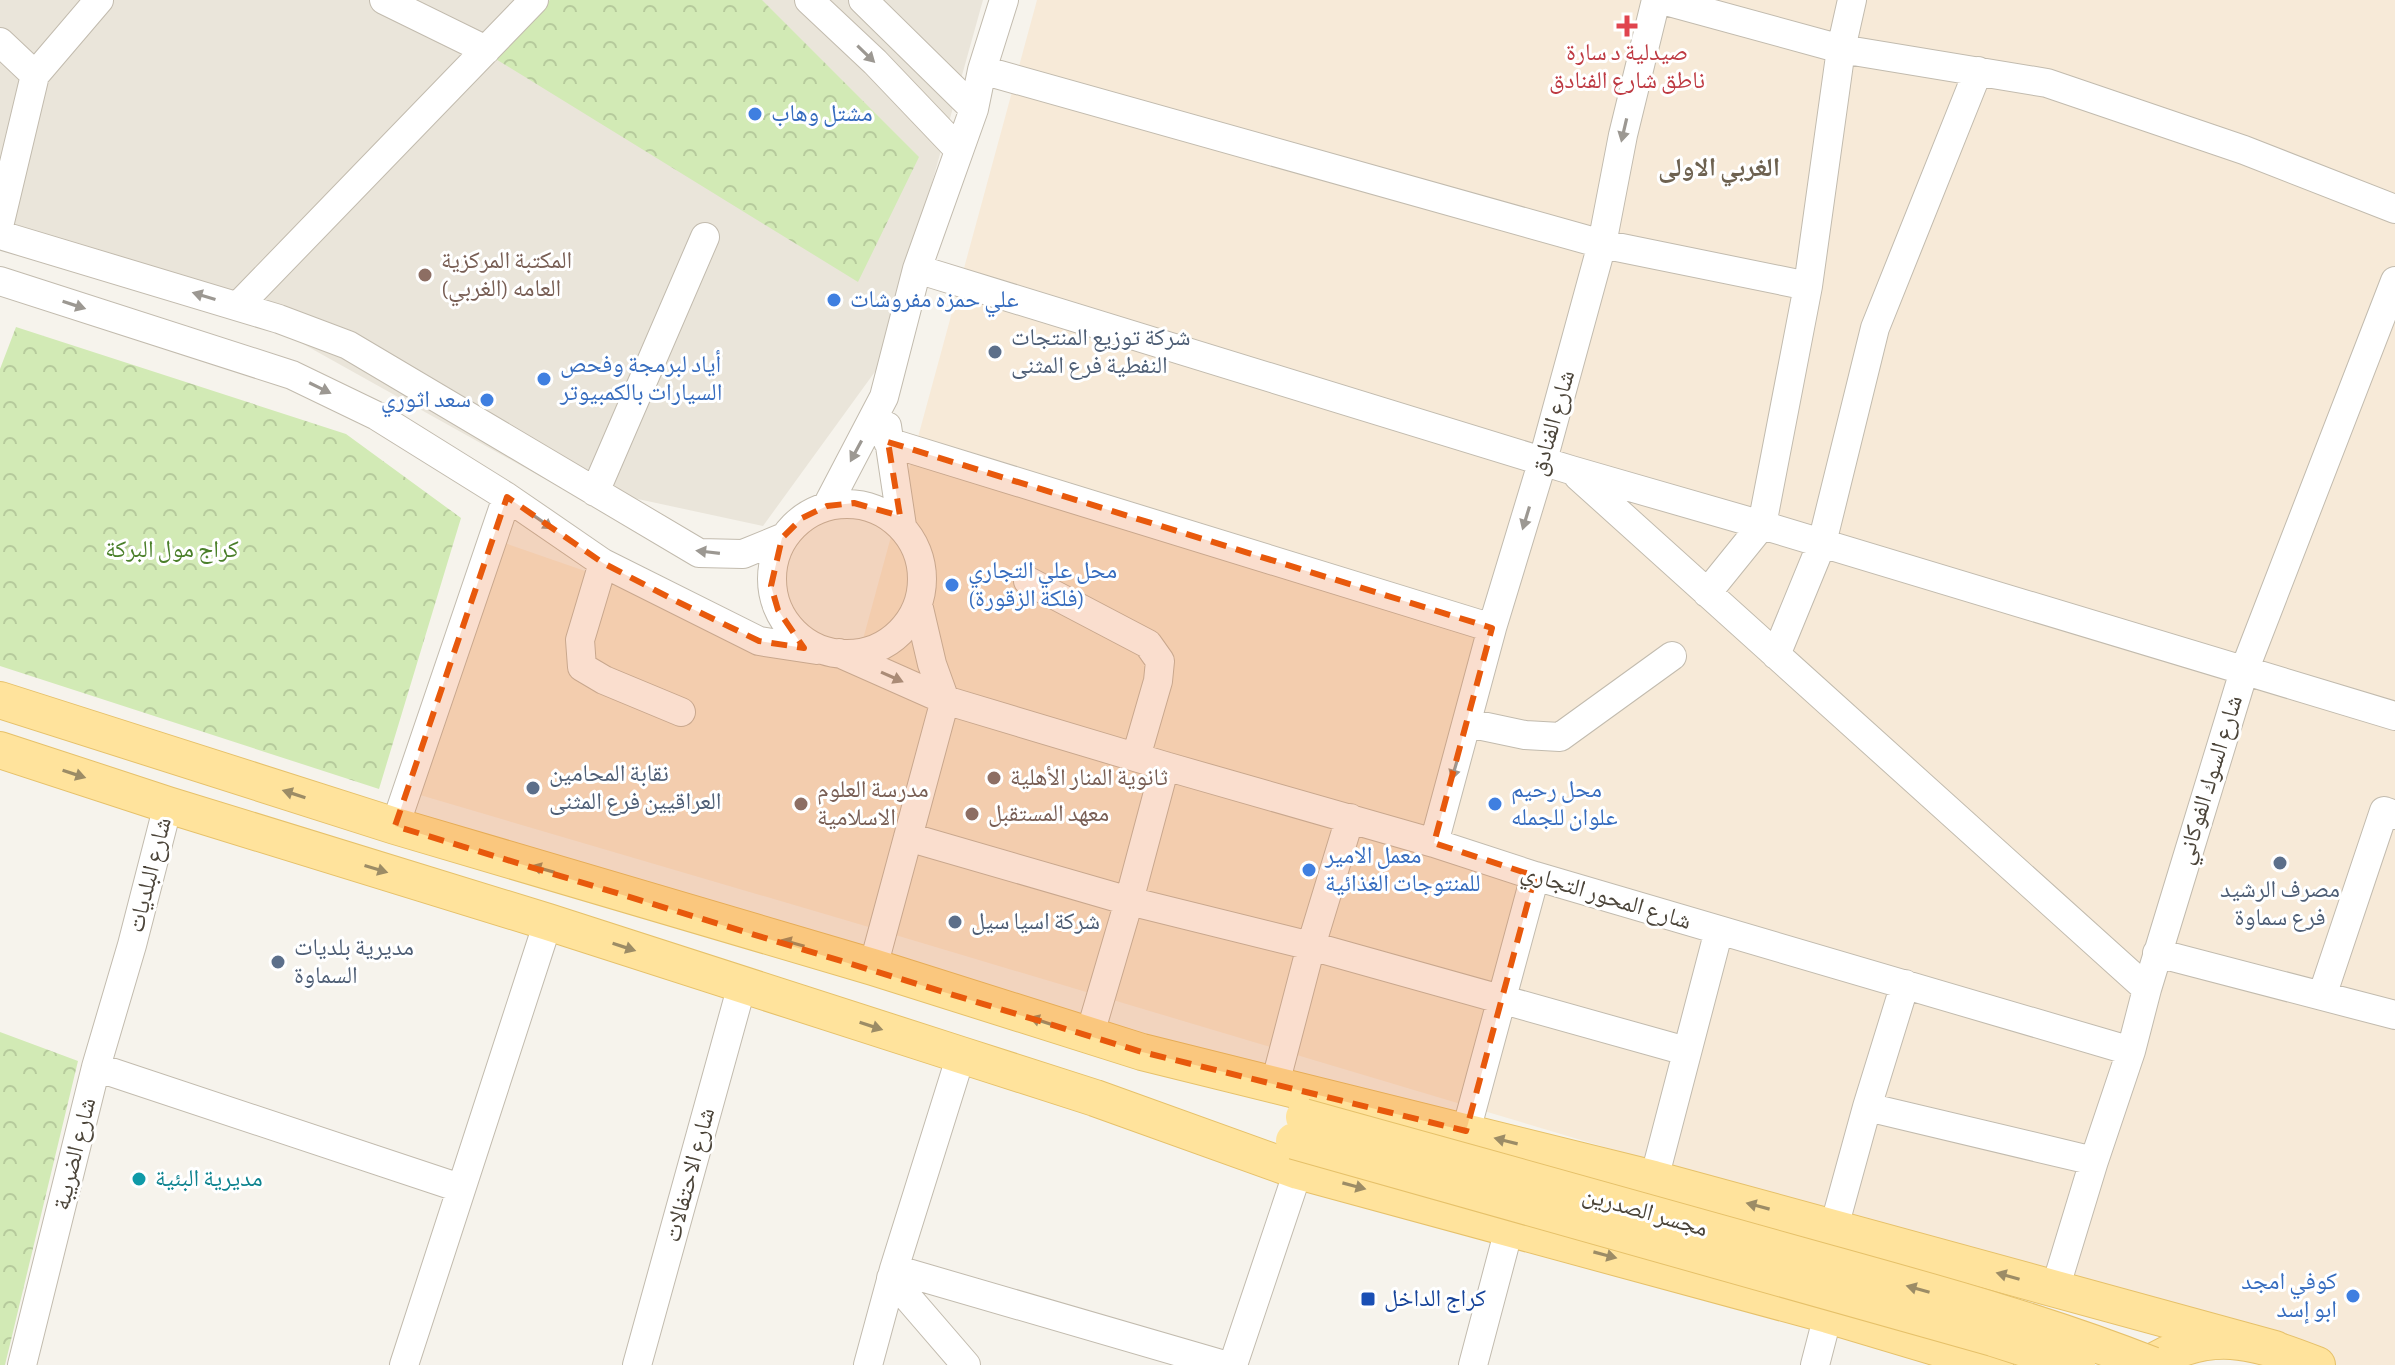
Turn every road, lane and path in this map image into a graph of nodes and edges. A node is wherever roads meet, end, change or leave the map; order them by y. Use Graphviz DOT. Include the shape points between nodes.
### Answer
graph roads {
  1 [pos="99,0"];
  2 [pos="384,0"];
  3 [pos="534,0"];
  4 [pos="809,0"];
  5 [pos="863,0"];
  6 [pos="1004,0"];
  7 [pos="1659,0"];
  8 [pos="1852,0"];
  9 [pos="0,42"];
  10 [pos="1841,49"];
  11 [pos="486,50"];
  12 [pos="982,70"];
  13 [pos="1978,71"];
  14 [pos="35,75"];
  15 [pos="974,109"];
  16 [pos="958,149"];
  17 [pos="2395,209"];
  18 [pos="0,222"];
  19 [pos="0,235"];
  20 [pos="705,237"];
  21 [pos="1602,244"];
  22 [pos="917,269"];
  23 [pos="0,281"];
  24 [pos="2395,281"];
  25 [pos="1808,286"];
  26 [pos="238,306"];
  27 [pos="884,397"];
  28 [pos="888,442"];
  29 [pos="1543,460"];
  30 [pos="1571,470"];
  31 [pos="595,492"];
  32 [pos="507,497"];
  33 [pos="827,506"];
  34 [pos="1762,525"];
  35 [pos="902,526"];
  36 [pos="782,538"];
  37 [pos="1822,543"];
  38 [pos="603,563"];
  39 [pos="1028,581"];
  40 [pos="1707,593"];
  41 [pos="918,604"];
  42 [pos="1492,628"];
  43 [pos="828,652"];
  44 [pos="1776,655"];
  45 [pos="1672,656"];
  46 [pos="2244,671"];
  47 [pos="0,700"];
  48 [pos="945,700"];
  49 [pos="681,712"];
  50 [pos="2395,716"];
  51 [pos="1468,723"];
  52 [pos="0,750"];
  53 [pos="1136,757"];
  54 [pos="1165,766"];
  55 [pos="168,805"];
  56 [pos="2395,815"];
  57 [pos="1350,818"];
  58 [pos="395,826"];
  59 [pos="908,837"];
  60 [pos="1434,843"];
  61 [pos="1535,876"];
  62 [pos="1129,901"];
  63 [pos="548,922"];
  64 [pos="1719,930"];
  65 [pos="132,945"];
  66 [pos="1311,946"];
  67 [pos="2157,953"];
  68 [pos="873,967"];
  69 [pos="1905,984"];
  70 [pos="742,985"];
  71 [pos="2147,989"];
  72 [pos="2322,996"];
  73 [pos="1500,999"];
  74 [pos="2395,1015"];
  75 [pos="1089,1037"];
  76 [pos="1686,1051"];
  77 [pos="2131,1051"];
  78 [pos="1142,1052"];
  79 [pos="961,1055"];
  80 [pos="96,1067"];
  81 [pos="1275,1084"];
  82 [pos="1867,1107"];
  83 [pos="1466,1131"];
  84 [pos="1298,1143"];
  85 [pos="2094,1161"];
  86 [pos="1654,1179"];
  87 [pos="460,1188"];
  88 [pos="1834,1227"];
  89 [pos="1509,1229"];
  90 [pos="1923,1251"];
  91 [pos="893,1274"];
  92 [pos="2055,1289"];
  93 [pos="2110,1305"];
  94 [pos="1828,1315"];
  95 [pos="1906,1338"];
  96 [pos="2275,1349"];
  97 [pos="22,1365"];
  98 [pos="404,1365"];
  99 [pos="637,1365"];
  100 [pos="868,1365"];
  101 [pos="966,1365"];
  102 [pos="1224,1365"];
  103 [pos="1233,1365"];
  104 [pos="1473,1365"];
  105 [pos="1815,1365"];
  106 [pos="1995,1365"];
  107 [pos="2043,1365"];
  108 [pos="2077,1365"];
  109 [pos="2150,1365"];
  110 [pos="2317,1365"];
  1 -- 14 [label="street"];
  2 -- 11 [label="street"];
  3 -- 11 [label="street"];
  4 -- 16 [label="street, one-way"];
  5 -- 15 [label="street"];
  6 -- 12 [label="street"];
  7 -- 10 [label="street"];
  7 -- 21 [label="street, شارع الفنادق, one-way" via="1623,135"];
  8 -- 10 [label="street"];
  9 -- 14 [label="street"];
  10 -- 13 [label="street"];
  10 -- 25 [label="street"];
  11 -- 26 [label="street"];
  12 -- 15 [label="street"];
  12 -- 21 [label="street"];
  13 -- 17 [label="street" via="2047,83 2244,150"];
  13 -- 37 [label="street" via="1875,328"];
  14 -- 18 [label="street"];
  15 -- 16 [label="street"];
  16 -- 22 [label="street"];
  26 -- 19 [label="street, one-way"];
  20 -- 31 [label="street"];
  21 -- 25 [label="street"];
  21 -- 29 [label="street, شارع الفنادق"];
  22 -- 27 [label="street"];
  22 -- 29 [label="street"];
  23 -- 32 [label="street, one-way" via="292,375 377,416"];
  24 -- 46 [label="street, شارع السوك الفوكاني"];
  25 -- 34 [label="street"];
  26 -- 31 [label="street" via="348,345"];
  27 -- 28 [label="street"];
  27 -- 33 [label="street, one-way"];
  28 -- 35 [label="street"];
  28 -- 42 [label="street"];
  29 -- 30 [label="street"];
  29 -- 42 [label="street, شارع الفنادق, one-way"];
  30 -- 34 [label="street"];
  30 -- 40 [label="street"];
  36 -- 31 [label="street, one-way" via="743,554 699,553"];
  32 -- 38 [label="street, one-way"];
  32 -- 58 [label="street"];
  33 -- 35 [label="street" via="854,503 880,510"];
  33 -- 36 [label="street" via="802,518"];
  34 -- 37 [label="street"];
  34 -- 40 [label="street"];
  35 -- 41 [label="street" via="917,550 922,577"];
  36 -- 43 [label="street" via="771,586 778,610 792,631"];
  37 -- 44 [label="street"];
  37 -- 46 [label="street"];
  38 -- 43 [label="street" via="759,641"];
  38 -- 49 [label="street" via="580,640 582,667"];
  39 -- 53 [label="street" via="1148,644 1160,661"];
  40 -- 44 [label="street"];
  41 -- 43 [label="street" via="889,641 868,651"];
  41 -- 48 [label="street"];
  42 -- 51 [label="street, شارع الفنادق"];
  43 -- 48 [label="street, شارع المحور التجاري, one-way"];
  44 -- 71 [label="street"];
  45 -- 51 [label="street" via="1560,737"];
  46 -- 50 [label="street"];
  46 -- 67 [label="street, شارع السوك الفوكاني"];
  58 -- 47 [label="main road, one-way"];
  48 -- 53 [label="street, شارع المحور التجاري"];
  48 -- 59 [label="street"];
  51 -- 60 [label="street, شارع الفنادق, one-way"];
  52 -- 55 [label="main road, مجسر الصدرين, one-way"];
  53 -- 54 [label="street, شارع المحور التجاري"];
  54 -- 57 [label="street, شارع المحور التجاري"];
  54 -- 62 [label="street"];
  55 -- 63 [label="main road, مجسر الصدرين, one-way"];
  55 -- 65 [label="street, شارع البلديات"];
  56 -- 72 [label="street" via="2384,811"];
  57 -- 60 [label="street, شارع المحور التجاري"];
  57 -- 66 [label="street"];
  68 -- 58 [label="main road, one-way"];
  59 -- 62 [label="street"];
  59 -- 68 [label="street"];
  60 -- 61 [label="street, شارع المحور التجاري"];
  61 -- 64 [label="street, شارع المحور التجاري"];
  61 -- 73 [label="street"];
  62 -- 66 [label="street"];
  62 -- 75 [label="street"];
  63 -- 70 [label="main road, مجسر الصدرين, one-way"];
  63 -- 87 [label="street"];
  64 -- 69 [label="street, شارع المحور التجاري"];
  64 -- 76 [label="street"];
  65 -- 80 [label="street, شارع الضريبة"];
  66 -- 73 [label="street"];
  66 -- 81 [label="street"];
  67 -- 71 [label="street, شارع السوك الفوكاني"];
  67 -- 72 [label="street"];
  75 -- 68 [label="main road, one-way"];
  69 -- 77 [label="street, شارع المحور التجاري"];
  69 -- 82 [label="street"];
  70 -- 79 [label="main road, مجسر الصدرين, one-way"];
  70 -- 99 [label="street, شارع الاحتفالات"];
  71 -- 77 [label="street, شارع السوك الفوكاني"];
  72 -- 74 [label="street"];
  73 -- 76 [label="street"];
  73 -- 83 [label="street"];
  75 -- 78 [label="main road"];
  76 -- 86 [label="street"];
  77 -- 85 [label="street, شارع السوك الفوكاني"];
  78 -- 81 [label="main road"];
  78 -- 84 [label="main road, مجسر الصدرين" via="1256,1099"];
  79 -- 84 [label="main road, مجسر الصدرين" via="1095,1098"];
  79 -- 91 [label="street"];
  80 -- 87 [label="street"];
  80 -- 97 [label="street, شارع الضريبة"];
  81 -- 83 [label="main road"];
  82 -- 85 [label="street"];
  82 -- 88 [label="street"];
  86 -- 83 [label="main road, one-way"];
  84 -- 89 [label="main road, one-way"];
  84 -- 103 [label="street"];
  84 -- 108 [label="main road, مجسر الصدرين, bridge"];
  109 -- 84 [label="main road, مجسر الصدرين, one-way, bridge" via="2003,1314 1670,1218"];
  85 -- 92 [label="street, شارع السوك الفوكاني"];
  88 -- 86 [label="main road, one-way"];
  87 -- 98 [label="street"];
  88 -- 90 [label="main road"];
  89 -- 94 [label="main road, one-way"];
  89 -- 104 [label="street"];
  92 -- 90 [label="main road, one-way"];
  90 -- 95 [label="main road" via="1959,1274 1962,1311 1948,1335 1938,1340"];
  91 -- 100 [label="street"];
  91 -- 101 [label="street"];
  91 -- 102 [label="street"];
  92 -- 93 [label="main road"];
  93 -- 96 [label="main road"];
  93 -- 107 [label="main road" via="2075,1306 2062,1315"];
  94 -- 95 [label="main road"];
  94 -- 105 [label="street"];
  95 -- 106 [label="main road"];
  96 -- 109 [label="main road" via="2209,1341 2190,1344"];
  96 -- 110 [label="main road"];
}
